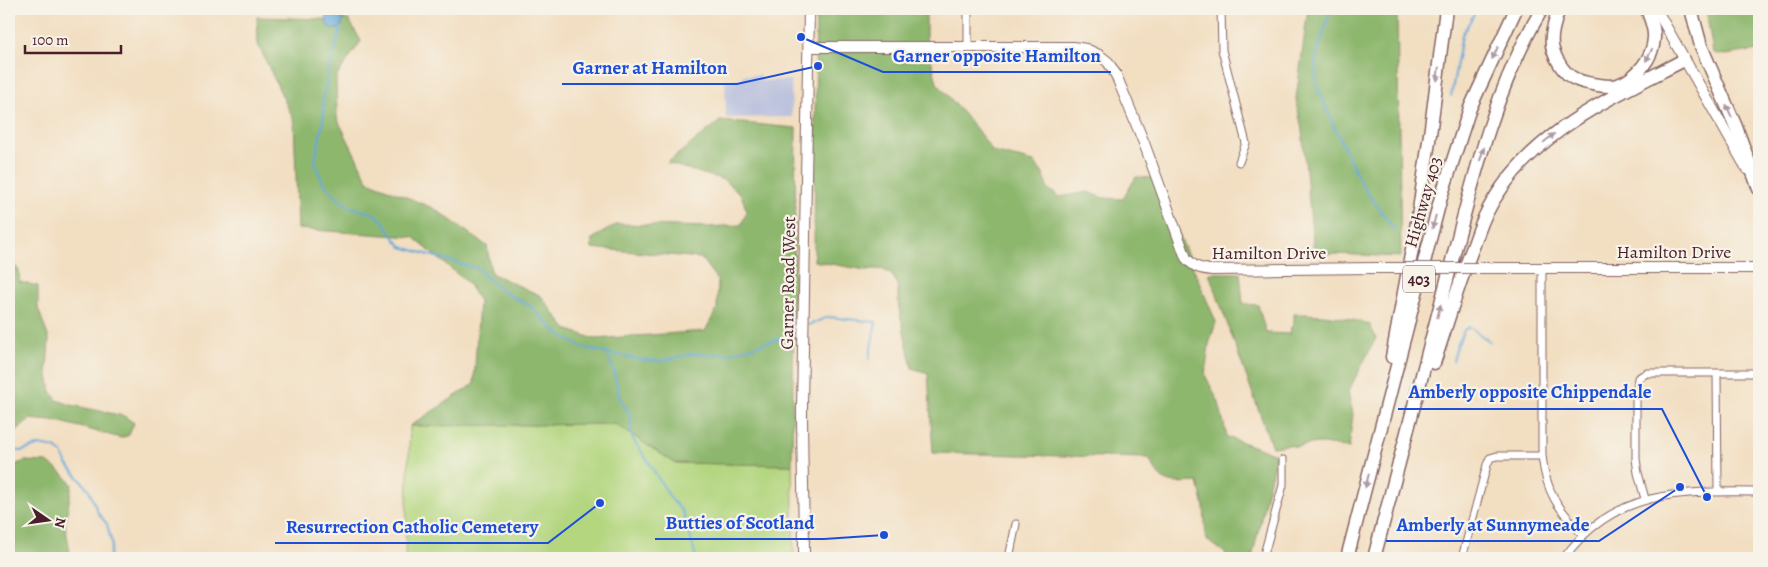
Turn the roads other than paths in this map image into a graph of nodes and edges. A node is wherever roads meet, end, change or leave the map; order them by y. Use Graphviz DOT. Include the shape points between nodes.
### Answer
graph roads {
  1 [pos="809,9"];
  2 [pos="968,9"];
  3 [pos="1221,9"];
  4 [pos="1446,9"];
  5 [pos="1516,9"];
  6 [pos="1542,9"];
  7 [pos="1559,9"];
  8 [pos="1647,9"];
  9 [pos="1656,9"];
  10 [pos="1691,9"];
  11 [pos="810,47"];
  12 [pos="968,47"];
  13 [pos="1684,60"];
  14 [pos="1239,162"];
  15 [pos="1759,190"];
  16 [pos="1759,261"];
  17 [pos="1754,267"];
  18 [pos="1542,268"];
  19 [pos="1717,373"];
  20 [pos="1759,373"];
  21 [pos="1405,443"];
  22 [pos="1376,447"];
  23 [pos="1542,456"];
  24 [pos="1283,460"];
  25 [pos="1718,491"];
  26 [pos="1759,492"];
  27 [pos="1645,499"];
  28 [pos="1016,524"];
  29 [pos="1583,534"];
  30 [pos="804,558"];
  31 [pos="1009,558"];
  32 [pos="1263,558"];
  33 [pos="1347,558"];
  34 [pos="1374,558"];
  35 [pos="1462,558"];
  36 [pos="1564,558"];
  1 -- 11 [label="street, Garner Road West"];
  2 -- 12 [label="street"];
  3 -- 14 [label="street" via="1222,50 1246,143"];
  4 -- 22 [label="highway, one-way" via="1418,217"];
  5 -- 22 [label="highway, Highway 403 / 403, one-way" via="1470,108 1455,152"];
  21 -- 6 [label="highway, 403, one-way" via="1469,196 1495,112 1527,33"];
  8 -- 7 [label="highway, one-way" via="1655,37 1652,52 1641,68 1617,86 1602,86 1573,78 1562,68 1553,49 1552,32"];
  9 -- 13 [label="street"];
  15 -- 10 [label="highway, one-way" via="1701,46"];
  11 -- 12 [label="street, Hamilton Drive"];
  11 -- 30 [label="street, Garner Road West" via="802,407"];
  12 -- 18 [label="street, Hamilton Drive, bridge" via="1078,48 1095,52 1108,62 1119,80 1186,258 1193,266 1212,270"];
  13 -- 15 [label="street"];
  21 -- 13 [label="highway, one-way" via="1485,215 1505,183 1532,152 1569,122"];
  16 -- 17 [label="street, Hamilton Drive"];
  17 -- 18 [label="street, Hamilton Drive"];
  18 -- 23 [label="street"];
  19 -- 20 [label="street"];
  19 -- 25 [label="street"];
  19 -- 27 [label="street" via="1646,373 1638,378 1636,459"];
  21 -- 34 [label="highway, 403"];
  22 -- 33 [label="highway, Highway 403 / 403, one-way"];
  23 -- 29 [label="street" via="1548,488 1560,508"];
  23 -- 35 [label="street" via="1490,458"];
  24 -- 32 [label="street" via="1283,485"];
  25 -- 26 [label="street"];
  25 -- 27 [label="street" via="1683,492"];
  27 -- 29 [label="street" via="1610,514"];
  28 -- 31 [label="street"];
  29 -- 36 [label="street"];
}
